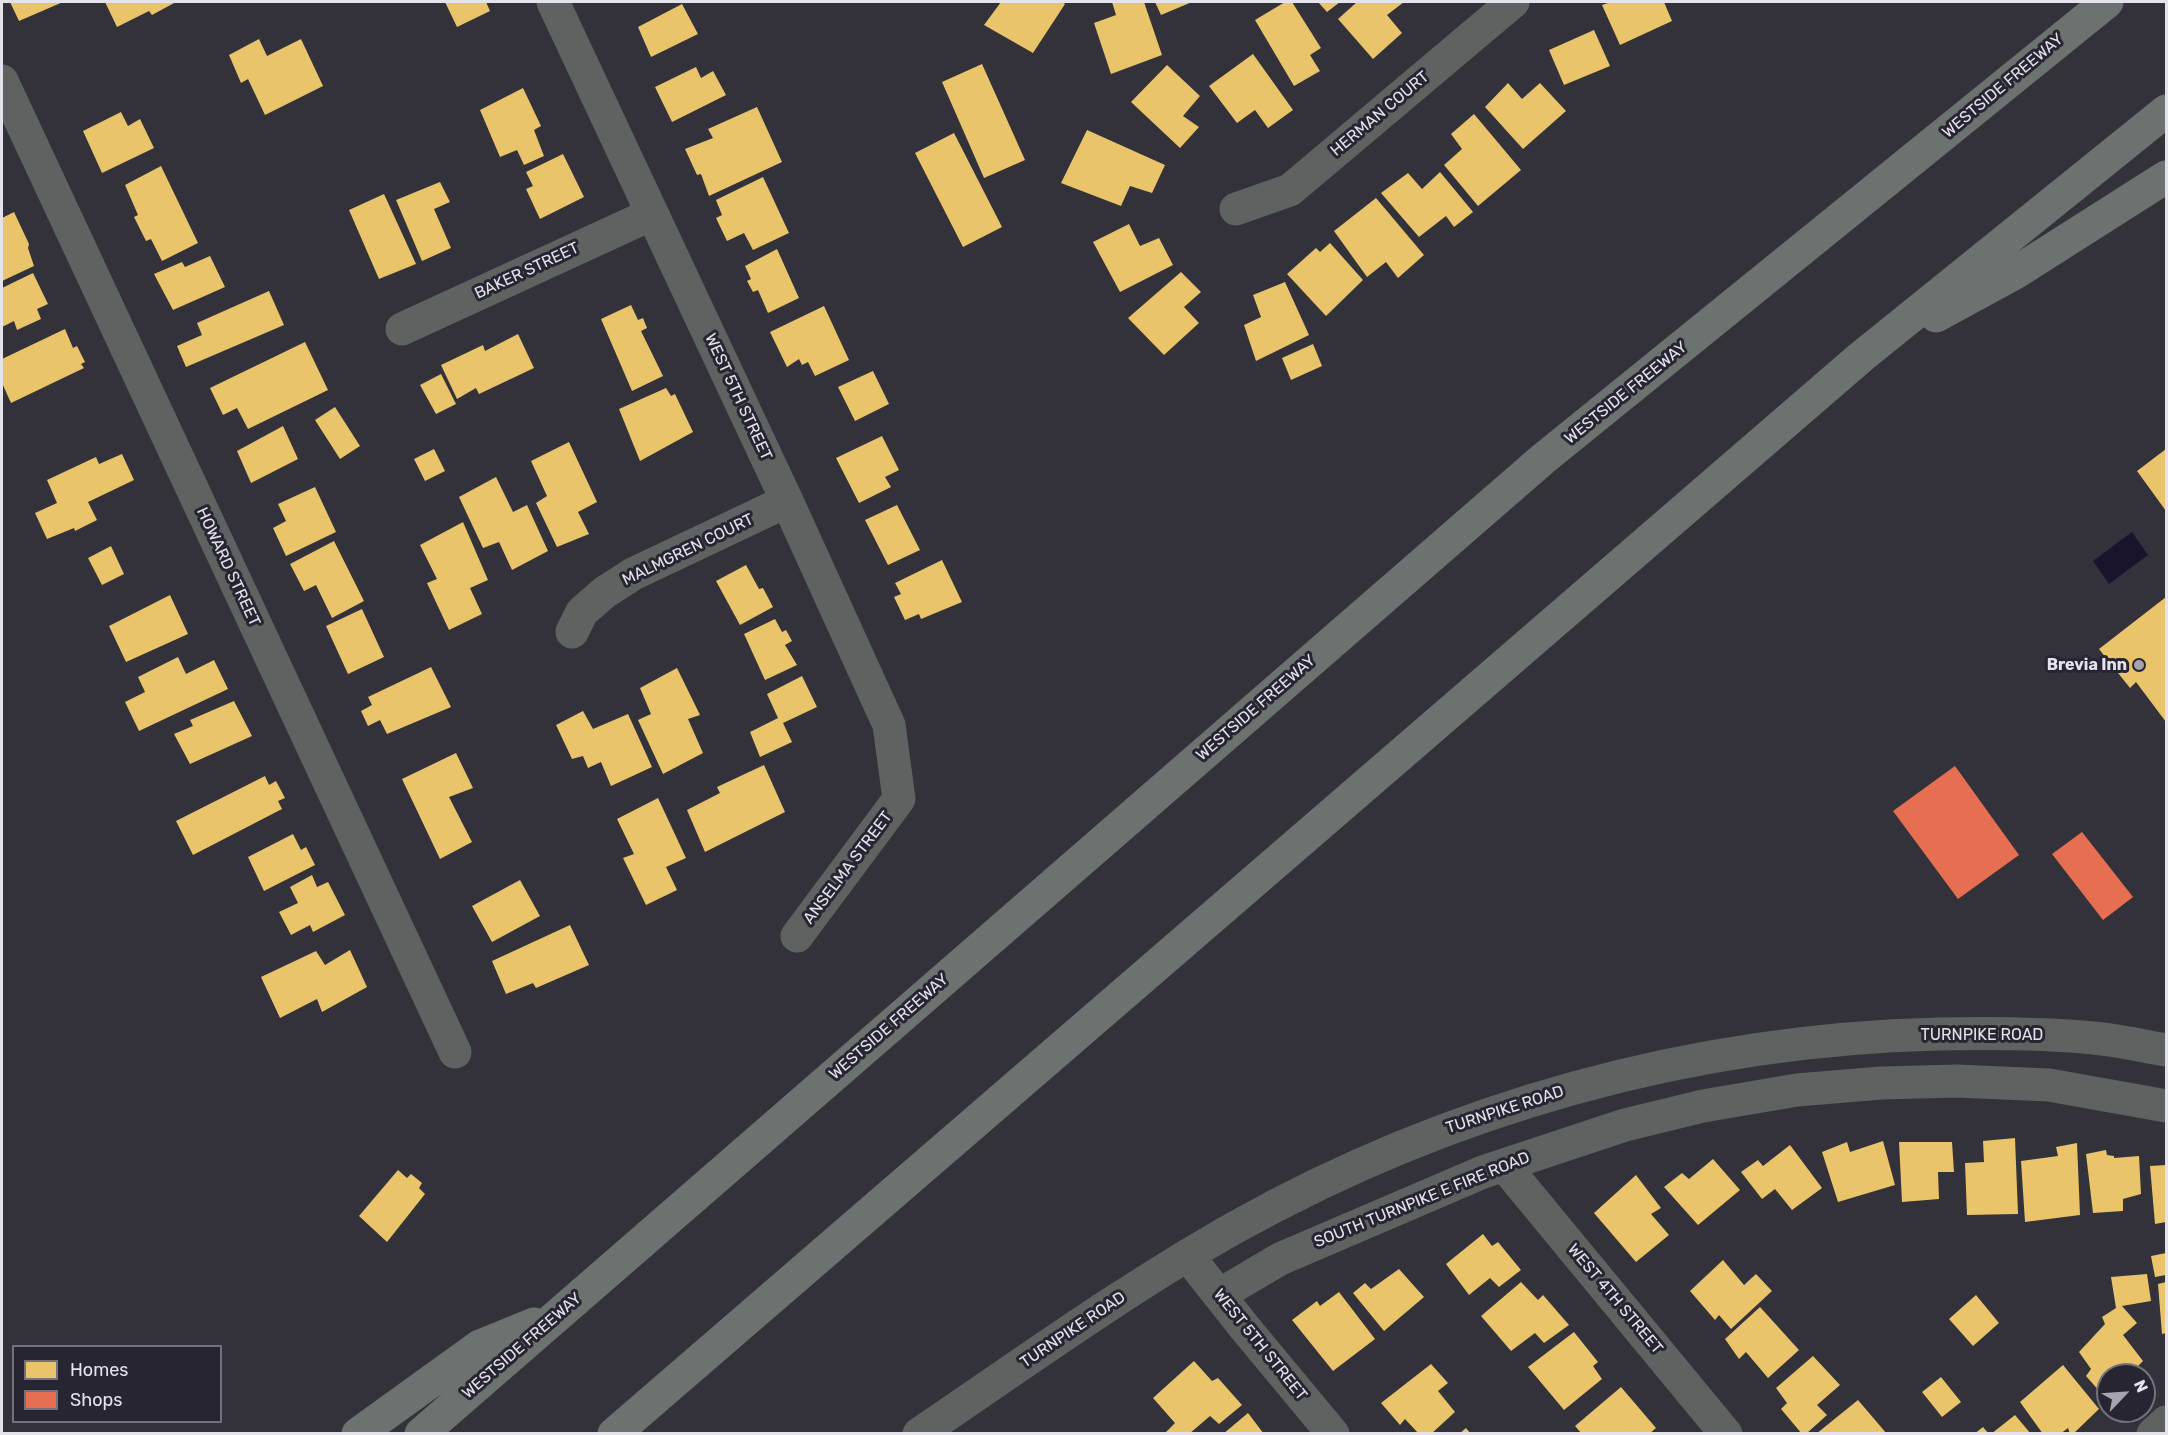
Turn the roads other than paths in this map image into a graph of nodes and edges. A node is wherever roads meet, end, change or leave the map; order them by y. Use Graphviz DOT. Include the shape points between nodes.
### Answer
graph roads {
  1 [pos="553,2"];
  2 [pos="1513,2"];
  3 [pos="2098,6"];
  4 [pos="1480,13"];
  5 [pos="2,81"];
  6 [pos="2166,111"];
  7 [pos="2166,177"];
  8 [pos="1236,209"];
  9 [pos="652,214"];
  10 [pos="402,329"];
  11 [pos="1861,357"];
  12 [pos="787,501"];
  13 [pos="572,632"];
  14 [pos="899,800"];
  15 [pos="797,936"];
  16 [pos="2166,1050"];
  17 [pos="455,1052"];
  18 [pos="2166,1106"];
  19 [pos="1504,1165"];
  20 [pos="1188,1256"];
  21 [pos="1219,1295"];
  22 [pos="558,1315"];
  23 [pos="654,1398"];
  24 [pos="2166,1422"];
  25 [pos="358,1434"];
  26 [pos="421,1434"];
  27 [pos="614,1434"];
  28 [pos="632,1434"];
  29 [pos="919,1434"];
  30 [pos="1333,1434"];
  31 [pos="1726,1434"];
  32 [pos="2153,1434"];
  1 -- 9 [label="street, WEST 5TH STREET"];
  2 -- 4 [label="street, HERMAN COURT"];
  3 -- 22 [label="highway, WESTSIDE FREEWAY" via="1543,459"];
  4 -- 8 [label="street, HERMAN COURT" via="1290,190"];
  5 -- 17 [label="street, HOWARD STREET"];
  6 -- 11 [label="highway"];
  7 -- 11 [label="highway" via="2015,273"];
  9 -- 10 [label="street, BAKER STREET"];
  9 -- 12 [label="street, WEST 5TH STREET"];
  11 -- 23 [label="highway"];
  12 -- 13 [label="street, MALMGREN COURT" via="633,574 582,612"];
  12 -- 14 [label="street, WEST 5TH STREET" via="889,725"];
  14 -- 15 [label="street, ANSELMA STREET"];
  16 -- 20 [label="street, TURNPIKE ROAD" via="2083,1037 1994,1033 1895,1035 1731,1053 1623,1074 1534,1098 1429,1135 1328,1179"];
  18 -- 19 [label="street, SOUTH TURNPIKE E FIRE ROAD" via="2049,1085 1980,1082 1881,1083 1797,1090 1702,1106 1625,1125"];
  19 -- 21 [label="street, SOUTH TURNPIKE E FIRE ROAD" via="1280,1259"];
  19 -- 31 [label="street, WEST 4TH STREET"];
  20 -- 21 [label="street, WEST 5TH STREET"];
  20 -- 29 [label="street, TURNPIKE ROAD"];
  21 -- 30 [label="street, WEST 5TH STREET"];
  22 -- 25 [label="highway" via="480,1346"];
  22 -- 26 [label="highway, WESTSIDE FREEWAY"];
  23 -- 27 [label="highway"];
  23 -- 28 [label="highway"];
  24 -- 32 [label="street"];
}
